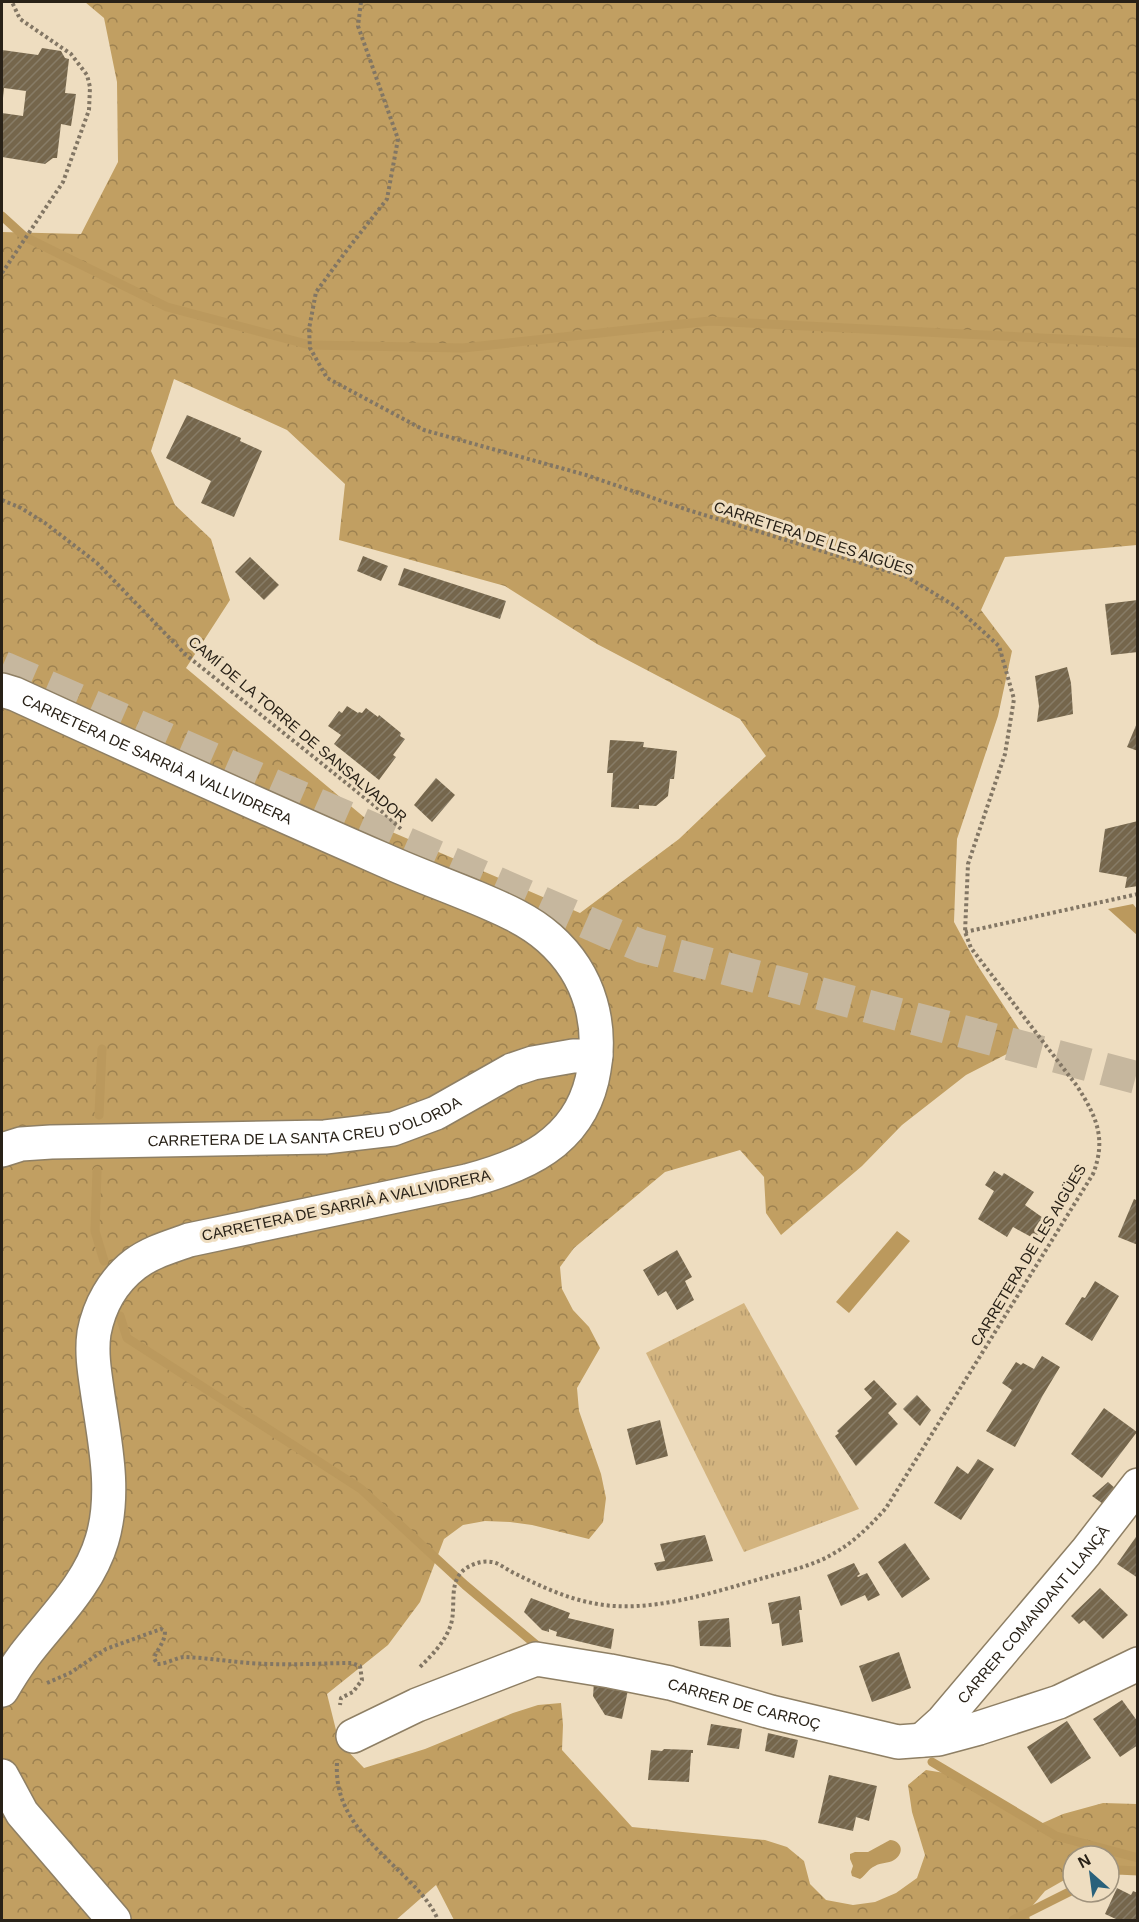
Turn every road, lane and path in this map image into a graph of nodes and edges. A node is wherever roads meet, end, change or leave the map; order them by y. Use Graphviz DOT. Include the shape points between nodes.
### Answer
graph roads {
  1 [pos="12,2"];
  2 [pos="361,2"];
  3 [pos="2,273"];
  4 [pos="2,500"];
  5 [pos="2,690"];
  6 [pos="406,835"];
  7 [pos="1137,894"];
  8 [pos="964,932"];
  9 [pos="596,1056"];
  10 [pos="2,1150"];
  11 [pos="1137,1485"];
  12 [pos="1137,1664"];
  13 [pos="414,1673"];
  14 [pos="44,1684"];
  15 [pos="2,1690"];
  16 [pos="353,1736"];
  17 [pos="922,1740"];
  18 [pos="2,1776"];
  19 [pos="114,1920"];
  20 [pos="438,1920"];
  1 -- 3 [label="path" via="20,19 72,54 87,75 90,87 89,110 63,182"];
  2 -- 8 [label="path, CARRETERA DE LES AIGÜES" via="358,26 398,139 387,199 316,292 309,329 310,348 327,378 424,430 586,475 907,577 955,606 999,646 1014,699 1005,754 968,864"];
  4 -- 6 [label="path, CAMÍ DE LA TORRE DE SANSALVADOR" via="45,523 97,563 186,655 385,813"];
  5 -- 9 [label="main road, CARRETERA DE SARRIÀ A VALLVIDRERA" via="516,915 551,940 587,989 595,1020"];
  7 -- 8 [label="path"];
  8 -- 13 [label="path, CARRETERA DE LES AIGÜES" via="970,948 1092,1110 1099,1158 1094,1174 886,1508 848,1545 828,1557 672,1602 594,1604 515,1574 497,1563 477,1563 457,1578 450,1629"];
  9 -- 10 [label="main road, CARRETERA DE LA SANTA CREU D'OLORDA" via="573,1056 512,1070 436,1113 393,1129 325,1137 51,1142"];
  9 -- 15 [label="main road, CARRETERA DE SARRIÀ A VALLVIDRERA" via="591,1085 580,1112 548,1147 521,1163 467,1181 189,1240 154,1252 118,1280 103,1304 94,1332 94,1366 110,1489 102,1540 93,1566 75,1593 23,1657"];
  11 -- 17 [label="main road, CARRER COMANDANT LLANÇÀ" via="1086,1552 943,1721"];
  12 -- 17 [label="main road, CARRER DE CARROÇ" via="1059,1702 980,1728"];
  14 -- 16 [label="path" via="70,1673 106,1649 161,1629 165,1639 154,1658 158,1664 182,1657 201,1657 271,1664 360,1666 362,1680 353,1692 341,1698 338,1712"];
  16 -- 17 [label="main road, CARRER DE CARROÇ" via="417,1705 536,1659 677,1685 898,1742"];
  16 -- 20 [label="path" via="337,1763 336,1780 342,1800 363,1834 422,1892"];
  18 -- 19 [label="main road" via="22,1813"];
}
